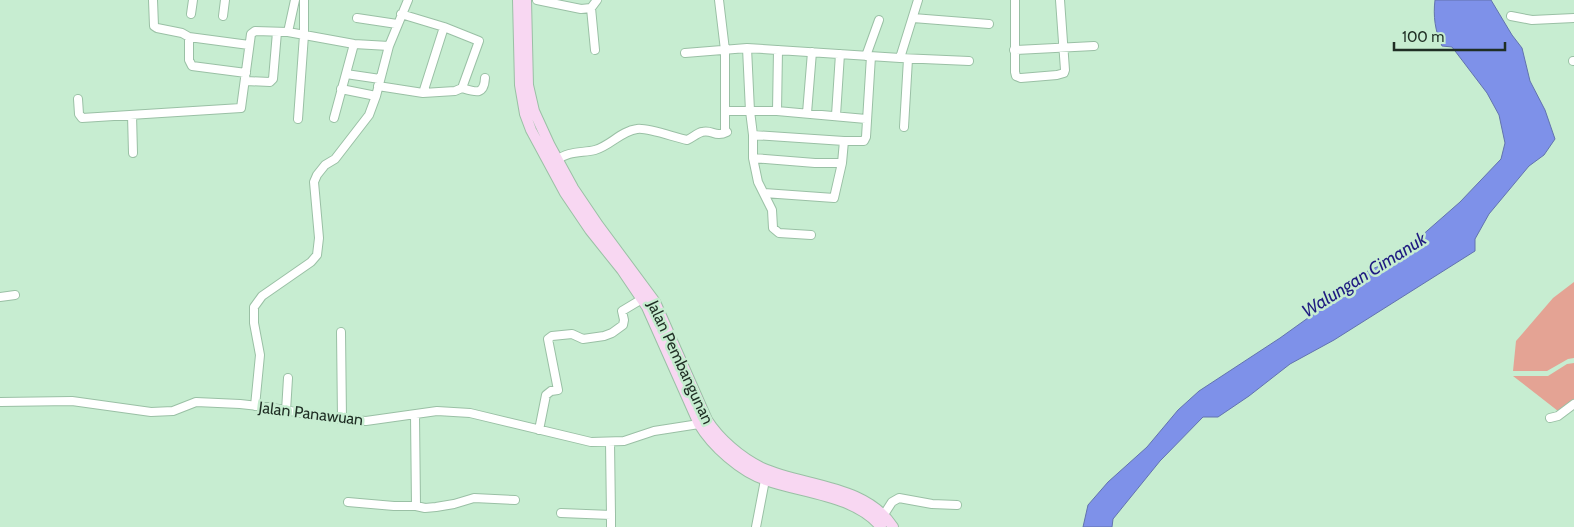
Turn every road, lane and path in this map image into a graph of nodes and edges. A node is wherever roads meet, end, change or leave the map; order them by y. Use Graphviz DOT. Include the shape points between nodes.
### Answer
graph roads {
  1 [pos="153,0"];
  2 [pos="193,0"];
  3 [pos="225,0"];
  4 [pos="295,0"];
  5 [pos="304,0"];
  6 [pos="408,0"];
  7 [pos="518,0"];
  8 [pos="526,0"];
  9 [pos="537,0"];
  10 [pos="597,0"];
  11 [pos="719,0"];
  12 [pos="918,0"];
  13 [pos="1015,0"];
  14 [pos="1060,0"];
  15 [pos="591,8"];
  16 [pos="191,14"];
  17 [pos="401,14"];
  18 [pos="224,16"];
  19 [pos="1511,16"];
  20 [pos="357,18"];
  21 [pos="913,18"];
  22 [pos="1574,18"];
  23 [pos="879,20"];
  24 [pos="397,24"];
  25 [pos="989,24"];
  26 [pos="444,27"];
  27 [pos="277,32"];
  28 [pos="288,32"];
  29 [pos="304,35"];
  30 [pos="189,37"];
  31 [pos="354,44"];
  32 [pos="249,45"];
  33 [pos="389,46"];
  34 [pos="1094,46"];
  35 [pos="747,48"];
  36 [pos="1063,48"];
  37 [pos="594,50"];
  38 [pos="725,50"];
  39 [pos="778,50"];
  40 [pos="1014,50"];
  41 [pos="812,52"];
  42 [pos="685,53"];
  43 [pos="840,54"];
  44 [pos="869,56"];
  45 [pos="904,59"];
  46 [pos="969,61"];
  47 [pos="346,74"];
  48 [pos="246,77"];
  49 [pos="485,78"];
  50 [pos="379,82"];
  51 [pos="462,88"];
  52 [pos="341,89"];
  53 [pos="423,92"];
  54 [pos="376,96"];
  55 [pos="78,99"];
  56 [pos="726,111"];
  57 [pos="750,111"];
  58 [pos="777,111"];
  59 [pos="807,113"];
  60 [pos="132,115"];
  61 [pos="836,115"];
  62 [pos="334,118"];
  63 [pos="298,119"];
  64 [pos="866,119"];
  65 [pos="904,127"];
  66 [pos="753,135"];
  67 [pos="844,141"];
  68 [pos="544,146"];
  69 [pos="133,153"];
  70 [pos="753,158"];
  71 [pos="558,160"];
  72 [pos="842,163"];
  73 [pos="764,193"];
  74 [pos="811,235"];
  75 [pos="601,237"];
  76 [pos="15,295"];
  77 [pos="0,297"];
  78 [pos="642,299"];
  79 [pos="341,332"];
  80 [pos="288,378"];
  81 [pos="0,402"];
  82 [pos="1574,404"];
  83 [pos="255,406"];
  84 [pos="286,411"];
  85 [pos="415,414"];
  86 [pos="1550,418"];
  87 [pos="342,419"];
  88 [pos="703,422"];
  89 [pos="539,430"];
  90 [pos="610,442"];
  91 [pos="765,480"];
  92 [pos="515,500"];
  93 [pos="348,502"];
  94 [pos="957,505"];
  95 [pos="416,506"];
  96 [pos="561,514"];
  97 [pos="611,515"];
  98 [pos="883,516"];
  99 [pos="611,527"];
  100 [pos="756,527"];
  101 [pos="881,527"];
  102 [pos="893,527"];
  1 -- 30 [label="street" via="154,26"];
  2 -- 16 [label="street"];
  3 -- 18 [label="street"];
  4 -- 28 [label="street"];
  5 -- 29 [label="street"];
  6 -- 17 [label="street"];
  7 -- 68 [label="main road, Jalan Pembangunan" via="520,85 525,114 531,130"];
  8 -- 68 [label="main road, Jalan Pembangunan" via="528,85"];
  9 -- 15 [label="street"];
  10 -- 15 [label="street"];
  11 -- 38 [label="street"];
  12 -- 21 [label="street"];
  13 -- 40 [label="street"];
  14 -- 36 [label="street"];
  15 -- 37 [label="street"];
  17 -- 24 [label="street"];
  17 -- 26 [label="street"];
  19 -- 22 [label="street" via="1532,20"];
  20 -- 24 [label="street"];
  21 -- 25 [label="street"];
  21 -- 45 [label="street"];
  23 -- 44 [label="street"];
  24 -- 33 [label="street"];
  26 -- 51 [label="street" via="478,41"];
  26 -- 53 [label="street"];
  27 -- 28 [label="street"];
  27 -- 32 [label="street" via="255,31"];
  27 -- 48 [label="street" via="273,79 270,82"];
  28 -- 29 [label="street"];
  29 -- 31 [label="street"];
  29 -- 63 [label="street"];
  30 -- 32 [label="street"];
  30 -- 48 [label="street" via="192,66"];
  31 -- 33 [label="street"];
  31 -- 47 [label="street"];
  32 -- 48 [label="street"];
  33 -- 50 [label="street"];
  34 -- 36 [label="street"];
  35 -- 38 [label="street"];
  35 -- 39 [label="street"];
  35 -- 57 [label="street"];
  36 -- 40 [label="street"];
  36 -- 40 [label="street" via="1064,73 1021,78 1015,72"];
  38 -- 42 [label="street"];
  38 -- 56 [label="street"];
  39 -- 41 [label="street"];
  39 -- 58 [label="street"];
  41 -- 43 [label="street"];
  41 -- 59 [label="street"];
  43 -- 44 [label="street"];
  43 -- 61 [label="street"];
  44 -- 45 [label="street"];
  44 -- 64 [label="street"];
  45 -- 46 [label="street"];
  45 -- 65 [label="street"];
  47 -- 50 [label="street"];
  47 -- 52 [label="street"];
  48 -- 60 [label="street" via="241,108"];
  49 -- 51 [label="street" via="480,92"];
  50 -- 53 [label="street"];
  50 -- 54 [label="street"];
  51 -- 53 [label="street"];
  52 -- 54 [label="street"];
  52 -- 62 [label="street"];
  54 -- 83 [label="street" via="369,115 314,182 318,255 262,296 254,307 260,355"];
  55 -- 60 [label="street" via="82,118"];
  56 -- 57 [label="street"];
  56 -- 71 [label="street" via="727,132 721,135 701,132 687,140 637,128 596,150 569,154"];
  57 -- 58 [label="street"];
  57 -- 66 [label="street"];
  58 -- 59 [label="street"];
  59 -- 61 [label="street"];
  60 -- 69 [label="street"];
  61 -- 64 [label="street"];
  64 -- 67 [label="street" via="866,139"];
  66 -- 67 [label="street"];
  66 -- 70 [label="street"];
  67 -- 72 [label="street"];
  68 -- 71 [label="main road, Jalan Pembangunan"];
  68 -- 75 [label="main road, Jalan Pembangunan" via="565,193"];
  70 -- 72 [label="street"];
  70 -- 73 [label="street"];
  71 -- 75 [label="main road, Jalan Pembangunan"];
  72 -- 73 [label="street" via="833,199"];
  73 -- 74 [label="street" via="772,210 775,231"];
  75 -- 78 [label="main road, Jalan Pembangunan"];
  75 -- 88 [label="main road, Jalan Pembangunan" via="655,302"];
  76 -- 77 [label="street"];
  78 -- 88 [label="main road, Jalan Pembangunan"];
  78 -- 89 [label="street" via="622,311 624,322 612,333 583,339 572,334 548,339 558,390 550,391 546,396"];
  79 -- 87 [label="street"];
  80 -- 84 [label="street"];
  81 -- 83 [label="street, Jalan Panawuan" via="72,401 151,412 174,411 196,402"];
  82 -- 86 [label="street"];
  83 -- 84 [label="street, Jalan Panawuan"];
  84 -- 87 [label="street, Jalan Panawuan"];
  85 -- 87 [label="street, Jalan Panawuan" via="366,421"];
  85 -- 89 [label="street, Jalan Panawuan" via="437,411 470,413"];
  85 -- 95 [label="street"];
  88 -- 90 [label="street, Jalan Panawuan"];
  88 -- 91 [label="main road, Jalan Pembangunan" via="706,436 741,468"];
  88 -- 98 [label="main road, Jalan Pembangunan" via="746,460 846,494 868,503"];
  89 -- 90 [label="street, Jalan Panawuan" via="591,442"];
  90 -- 97 [label="street"];
  91 -- 100 [label="street"];
  91 -- 101 [label="main road, Jalan Pembangunan" via="843,502 868,514"];
  92 -- 95 [label="street" via="474,498 436,507"];
  93 -- 95 [label="street"];
  94 -- 98 [label="street" via="899,498 892,502"];
  96 -- 97 [label="street"];
  97 -- 99 [label="street"];
  98 -- 102 [label="main road, Jalan Pembangunan"];
}
